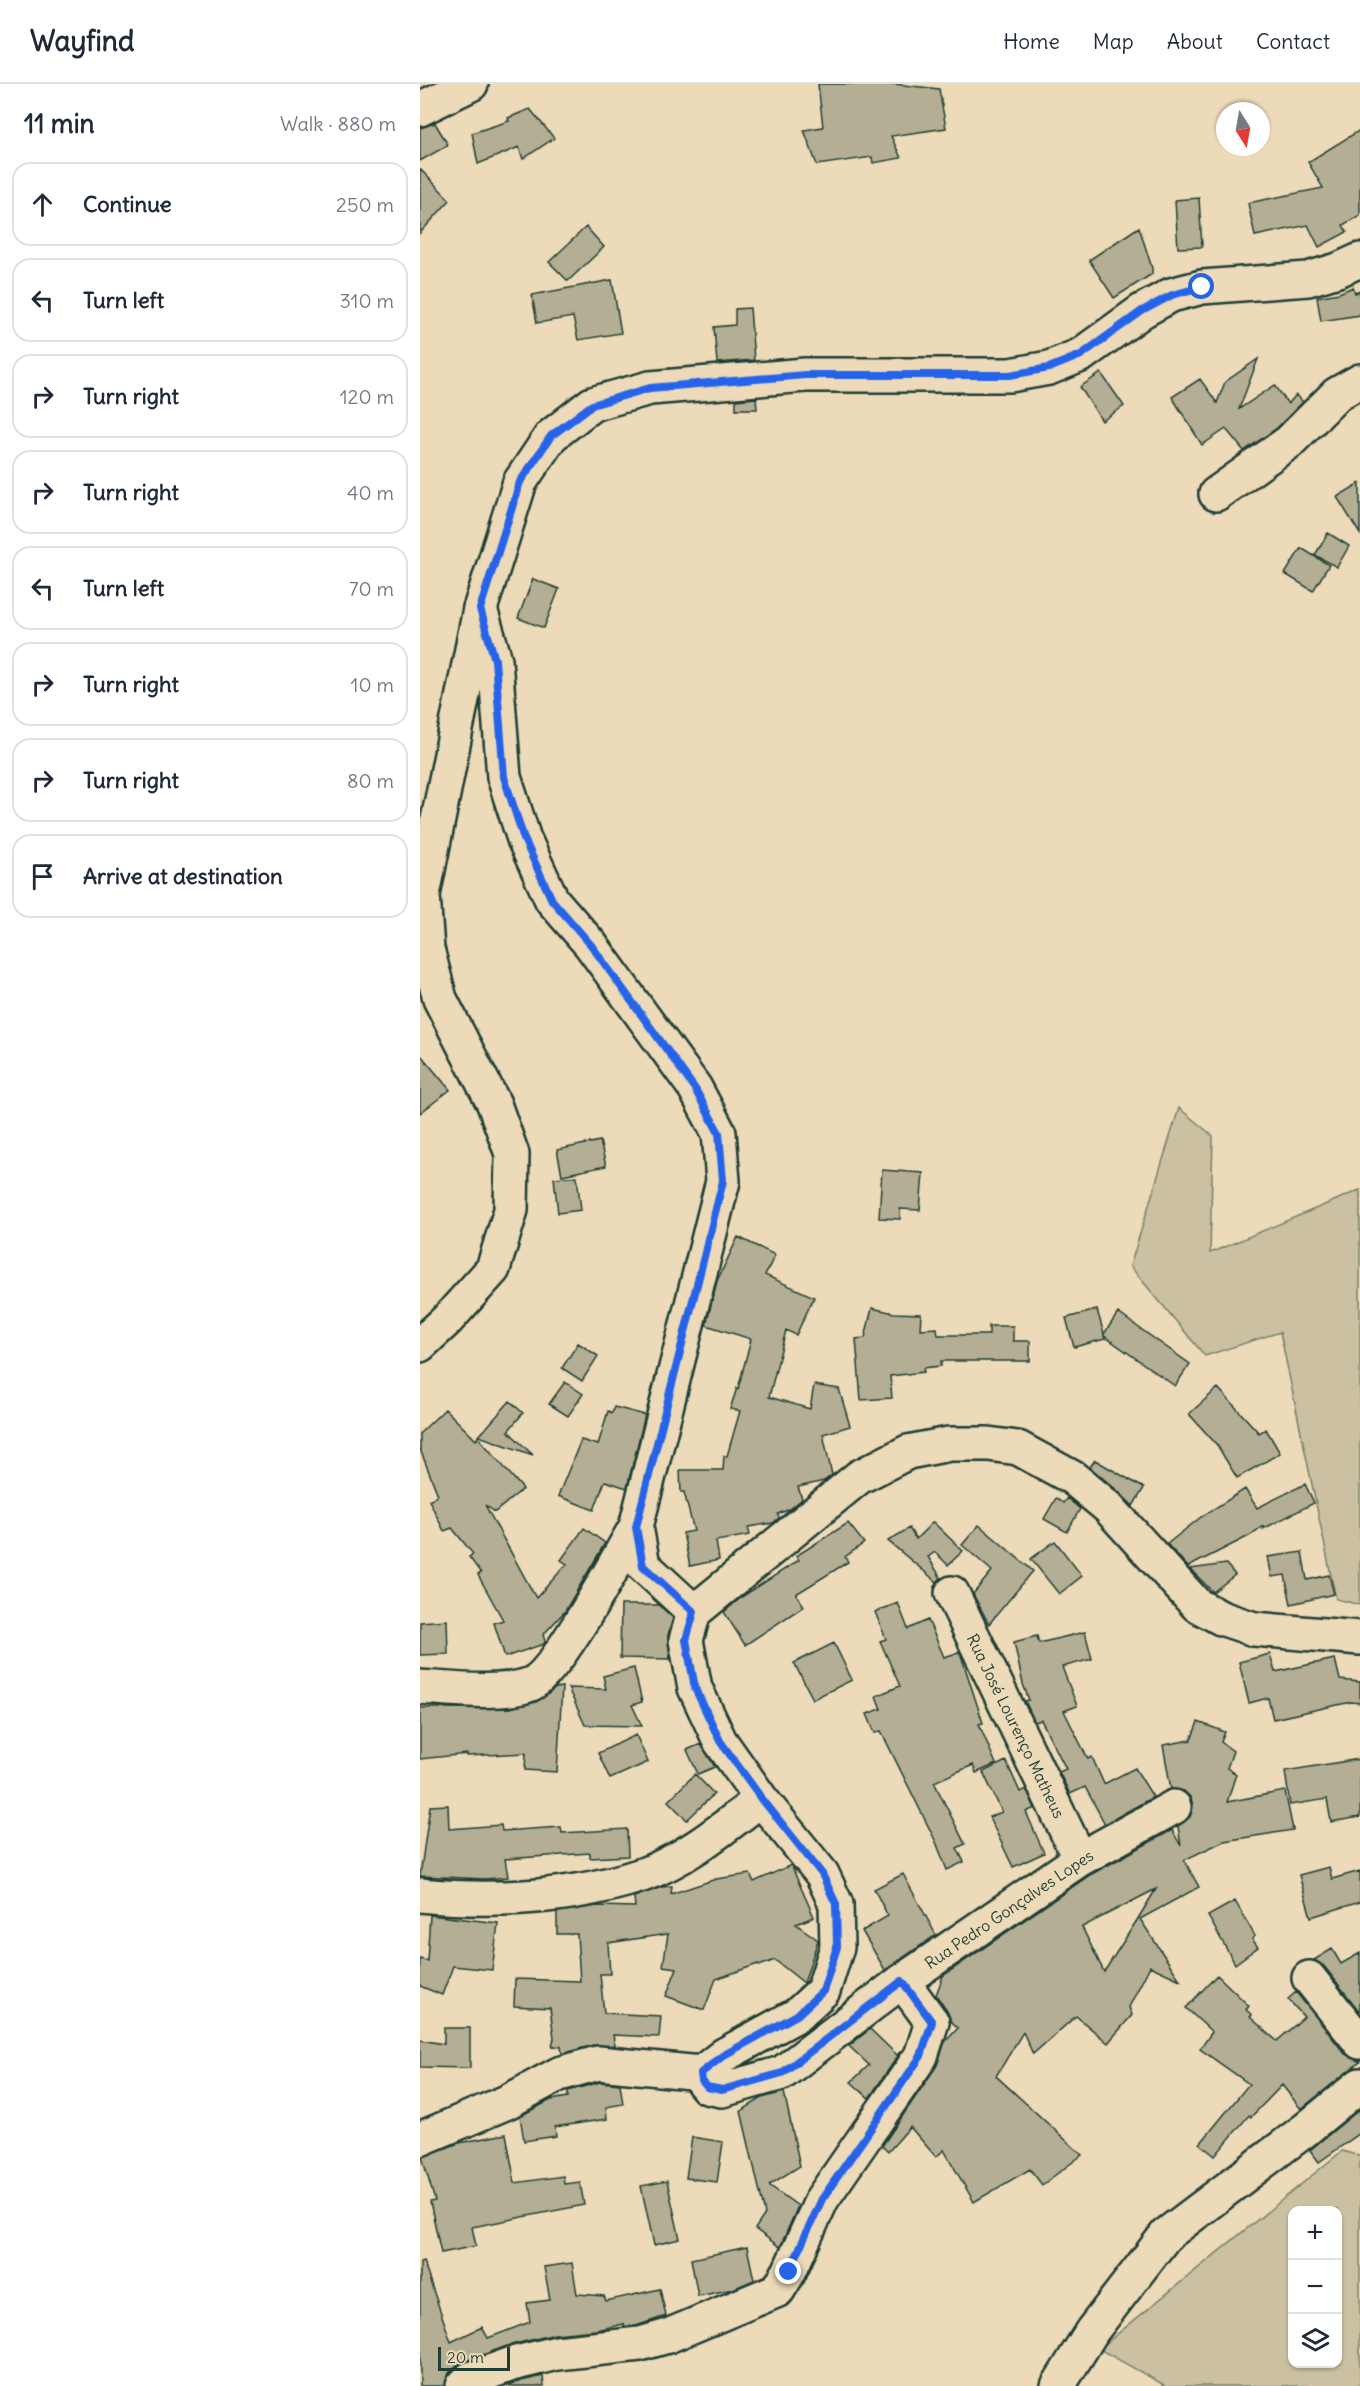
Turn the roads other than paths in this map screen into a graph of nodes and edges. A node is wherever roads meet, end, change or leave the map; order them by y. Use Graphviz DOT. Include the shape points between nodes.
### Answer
graph roads {
  1 [pos="471,84"];
  2 [pos="420,109"];
  3 [pos="1360,260"];
  4 [pos="1360,381"];
  5 [pos="1216,494"];
  6 [pos="480,609"];
  7 [pos="420,1345"];
  8 [pos="636,1527"];
  9 [pos="952,1593"];
  10 [pos="694,1612"];
  11 [pos="1360,1638"];
  12 [pos="420,1687"];
  13 [pos="762,1799"];
  14 [pos="1174,1807"];
  15 [pos="1080,1859"];
  16 [pos="420,1895"];
  17 [pos="1309,1978"];
  18 [pos="902,1981"];
  19 [pos="1360,2042"];
  20 [pos="701,2073"];
  21 [pos="1360,2085"];
  22 [pos="420,2139"];
  23 [pos="463,2386"];
  24 [pos="1058,2386"];
  1 -- 2 [label="street"];
  3 -- 6 [label="street" via="1308,279 1202,287 1172,295 1142,311 1081,355 1049,368 1010,375 759,378 650,388 592,405 551,436 520,482"];
  4 -- 5 [label="street" via="1337,394 1289,442"];
  6 -- 7 [label="street" via="423,895 427,949 440,999 494,1104 512,1154 511,1210 493,1269"];
  6 -- 8 [label="street" via="495,660 504,777 524,839 552,900 591,945 695,1089 719,1133 723,1181"];
  8 -- 10 [label="street" via="643,1566"];
  8 -- 12 [label="street" via="558,1658 532,1684 493,1690"];
  9 -- 15 [label="street, Rua José Lourenço Matheus"];
  10 -- 11 [label="street" via="859,1477 908,1452 949,1444 988,1444 1018,1448 1073,1478 1107,1507 1197,1605 1221,1618 1254,1629"];
  10 -- 13 [label="street" via="686,1640 695,1688 720,1741"];
  13 -- 16 [label="street" via="698,1846 643,1874 571,1892 465,1899"];
  13 -- 20 [label="street" via="822,1874 836,1904 837,1947 823,1991 797,2015 724,2055"];
  14 -- 15 [label="street, Rua Pedro Gonçalves Lopes"];
  15 -- 18 [label="street, Rua Pedro Gonçalves Lopes"];
  17 -- 19 [label="street"];
  18 -- 20 [label="street, Rua Pedro Gonçalves Lopes" via="782,2073 722,2090 707,2087"];
  18 -- 23 [label="street" via="932,2022 921,2056 822,2199 778,2290 668,2336 640,2344 535,2358 470,2379"];
  20 -- 22 [label="street" via="598,2063 559,2074 507,2102"];
  21 -- 24 [label="street" via="1166,2235 1092,2331"];
}
